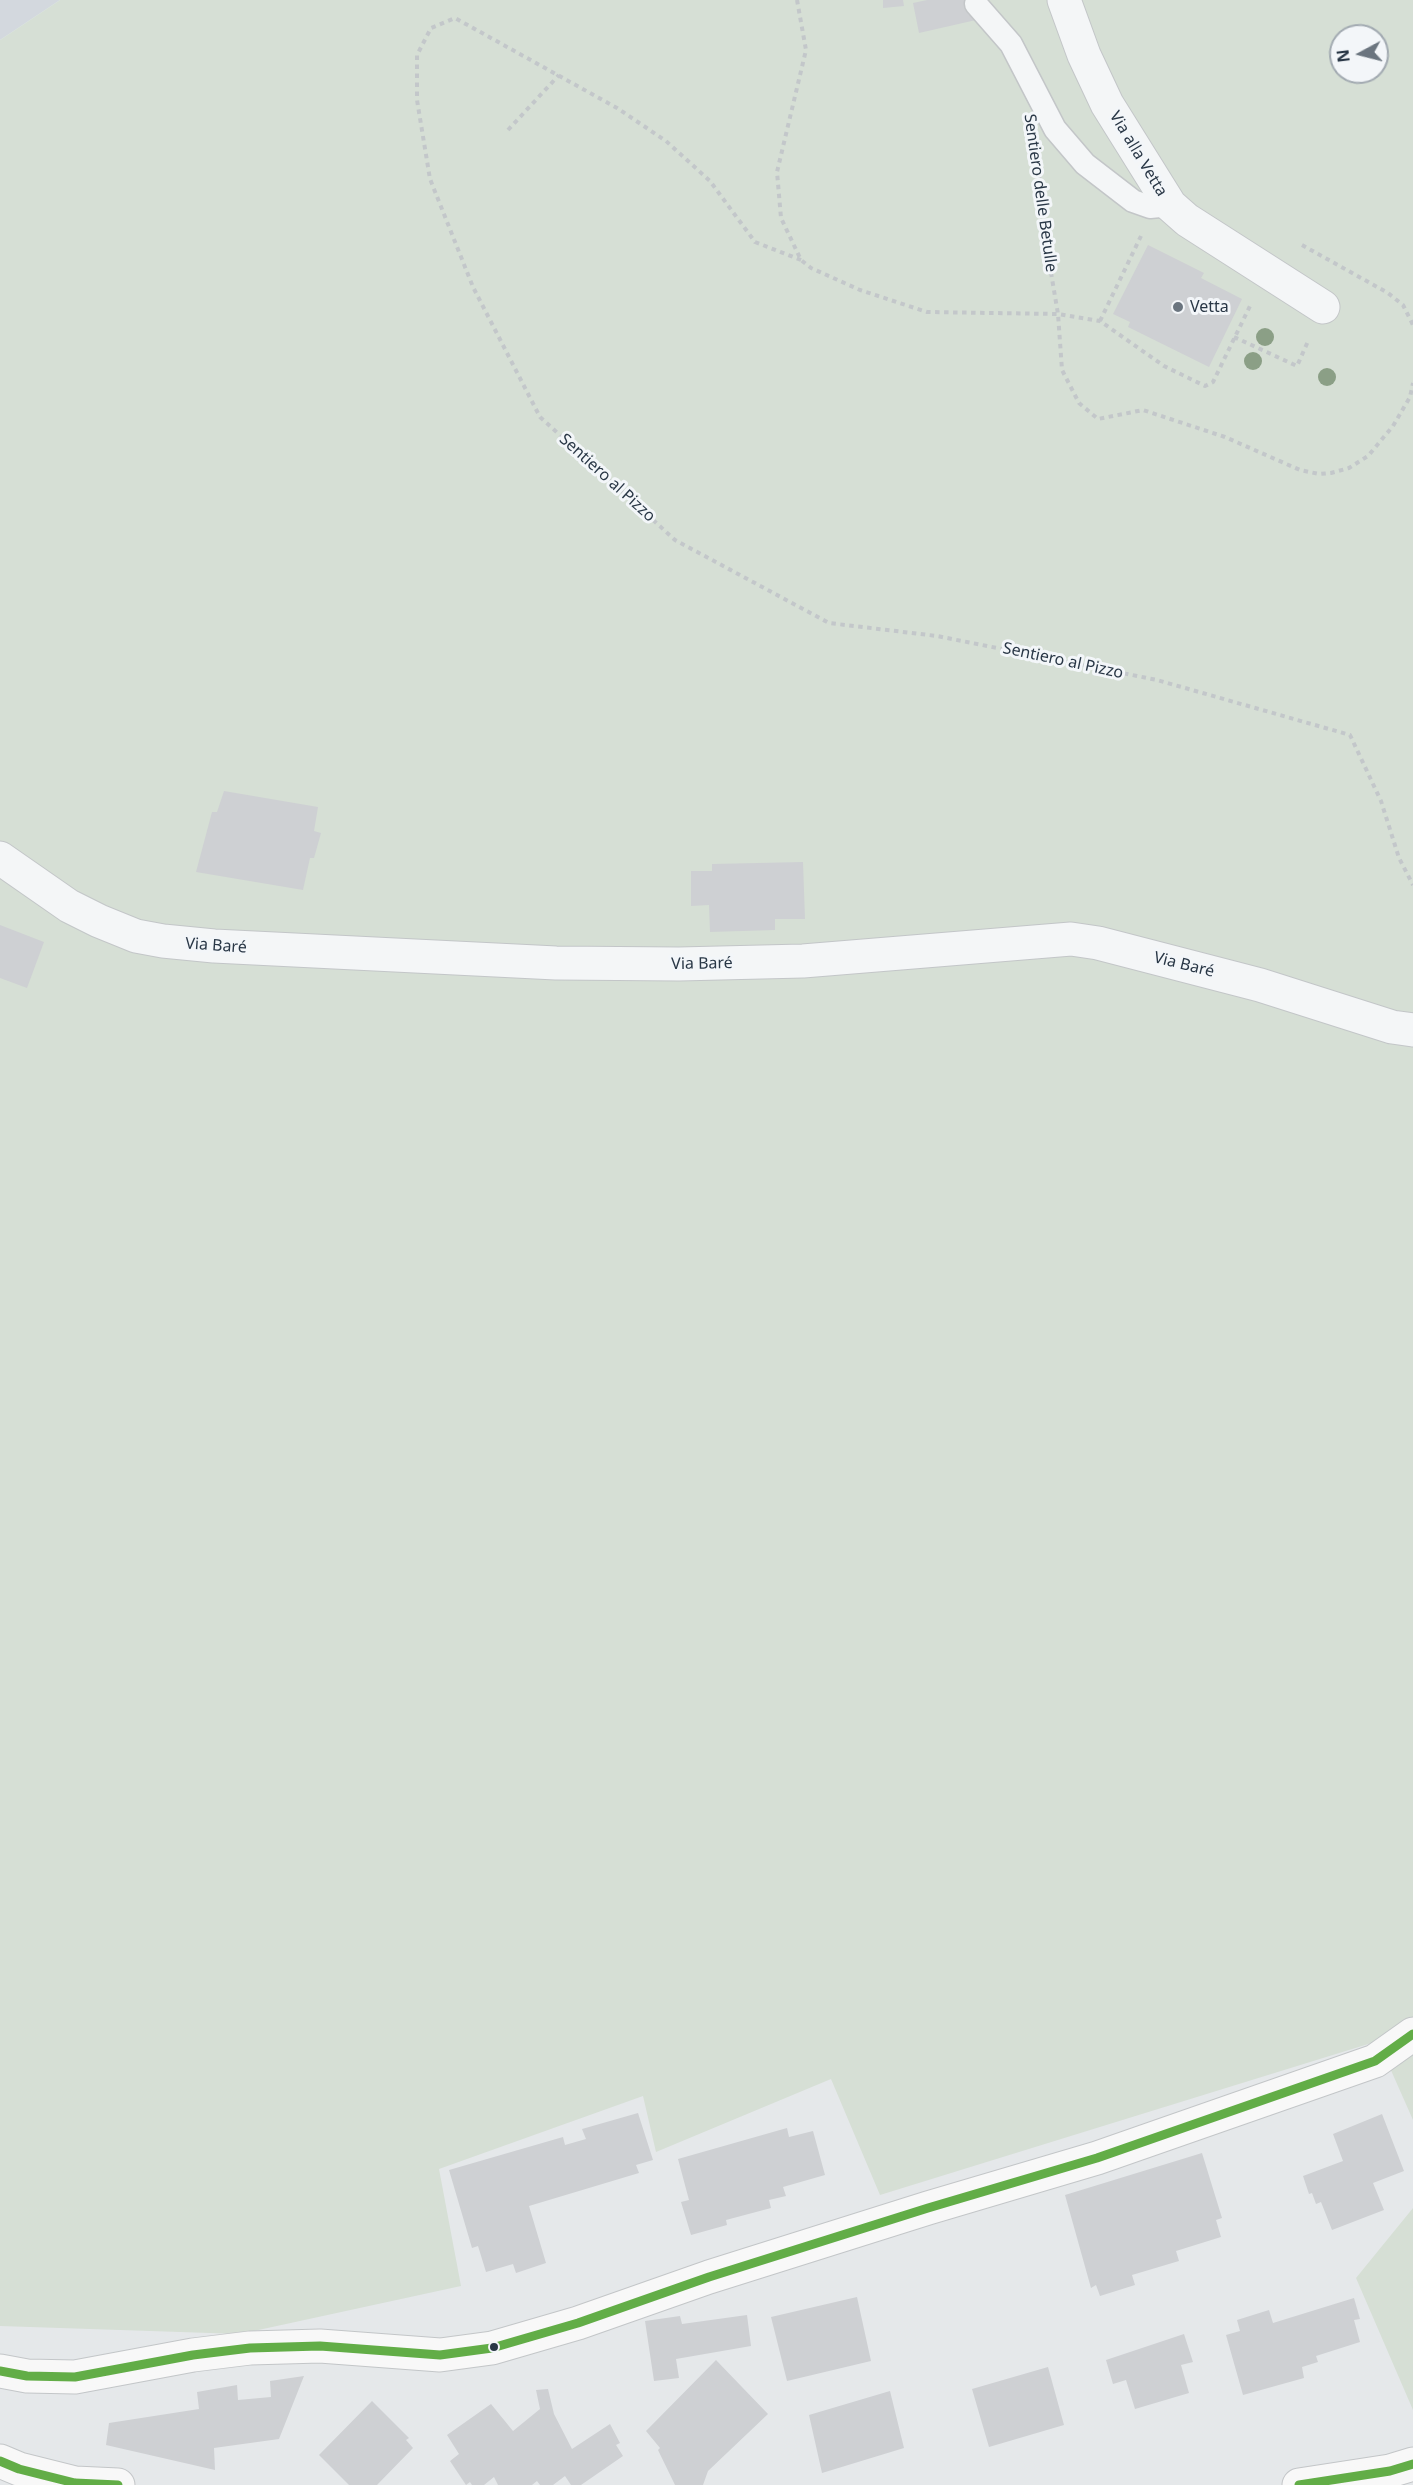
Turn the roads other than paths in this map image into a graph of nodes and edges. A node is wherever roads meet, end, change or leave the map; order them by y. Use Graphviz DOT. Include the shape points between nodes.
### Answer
graph roads {
  1 [pos="1064,0"];
  2 [pos="976,4"];
  3 [pos="1170,206"];
  4 [pos="1323,307"];
  5 [pos="0,858"];
  6 [pos="1413,1030"];
  7 [pos="1413,2034"];
  8 [pos="0,2371"];
  9 [pos="0,2461"];
  10 [pos="1413,2464"];
  11 [pos="118,2485"];
  12 [pos="1299,2485"];
  1 -- 3 [label="street, Via alla Vetta" via="1107,104"];
  2 -- 3 [label="lane" via="1011,44 1055,129 1085,164 1133,201 1150,207"];
  3 -- 4 [label="street, Via alla Vetta"];
  5 -- 6 [label="street, Via Baré" via="69,906 136,936 163,941 545,962 679,964 803,962 1071,939 1260,985 1392,1027"];
  7 -- 8 [label="street" via="1375,2061 1097,2158 492,2348 440,2355 320,2346 250,2348 75,2377"];
  9 -- 11 [label="street" via="75,2482"];
  10 -- 12 [label="street"];
}
